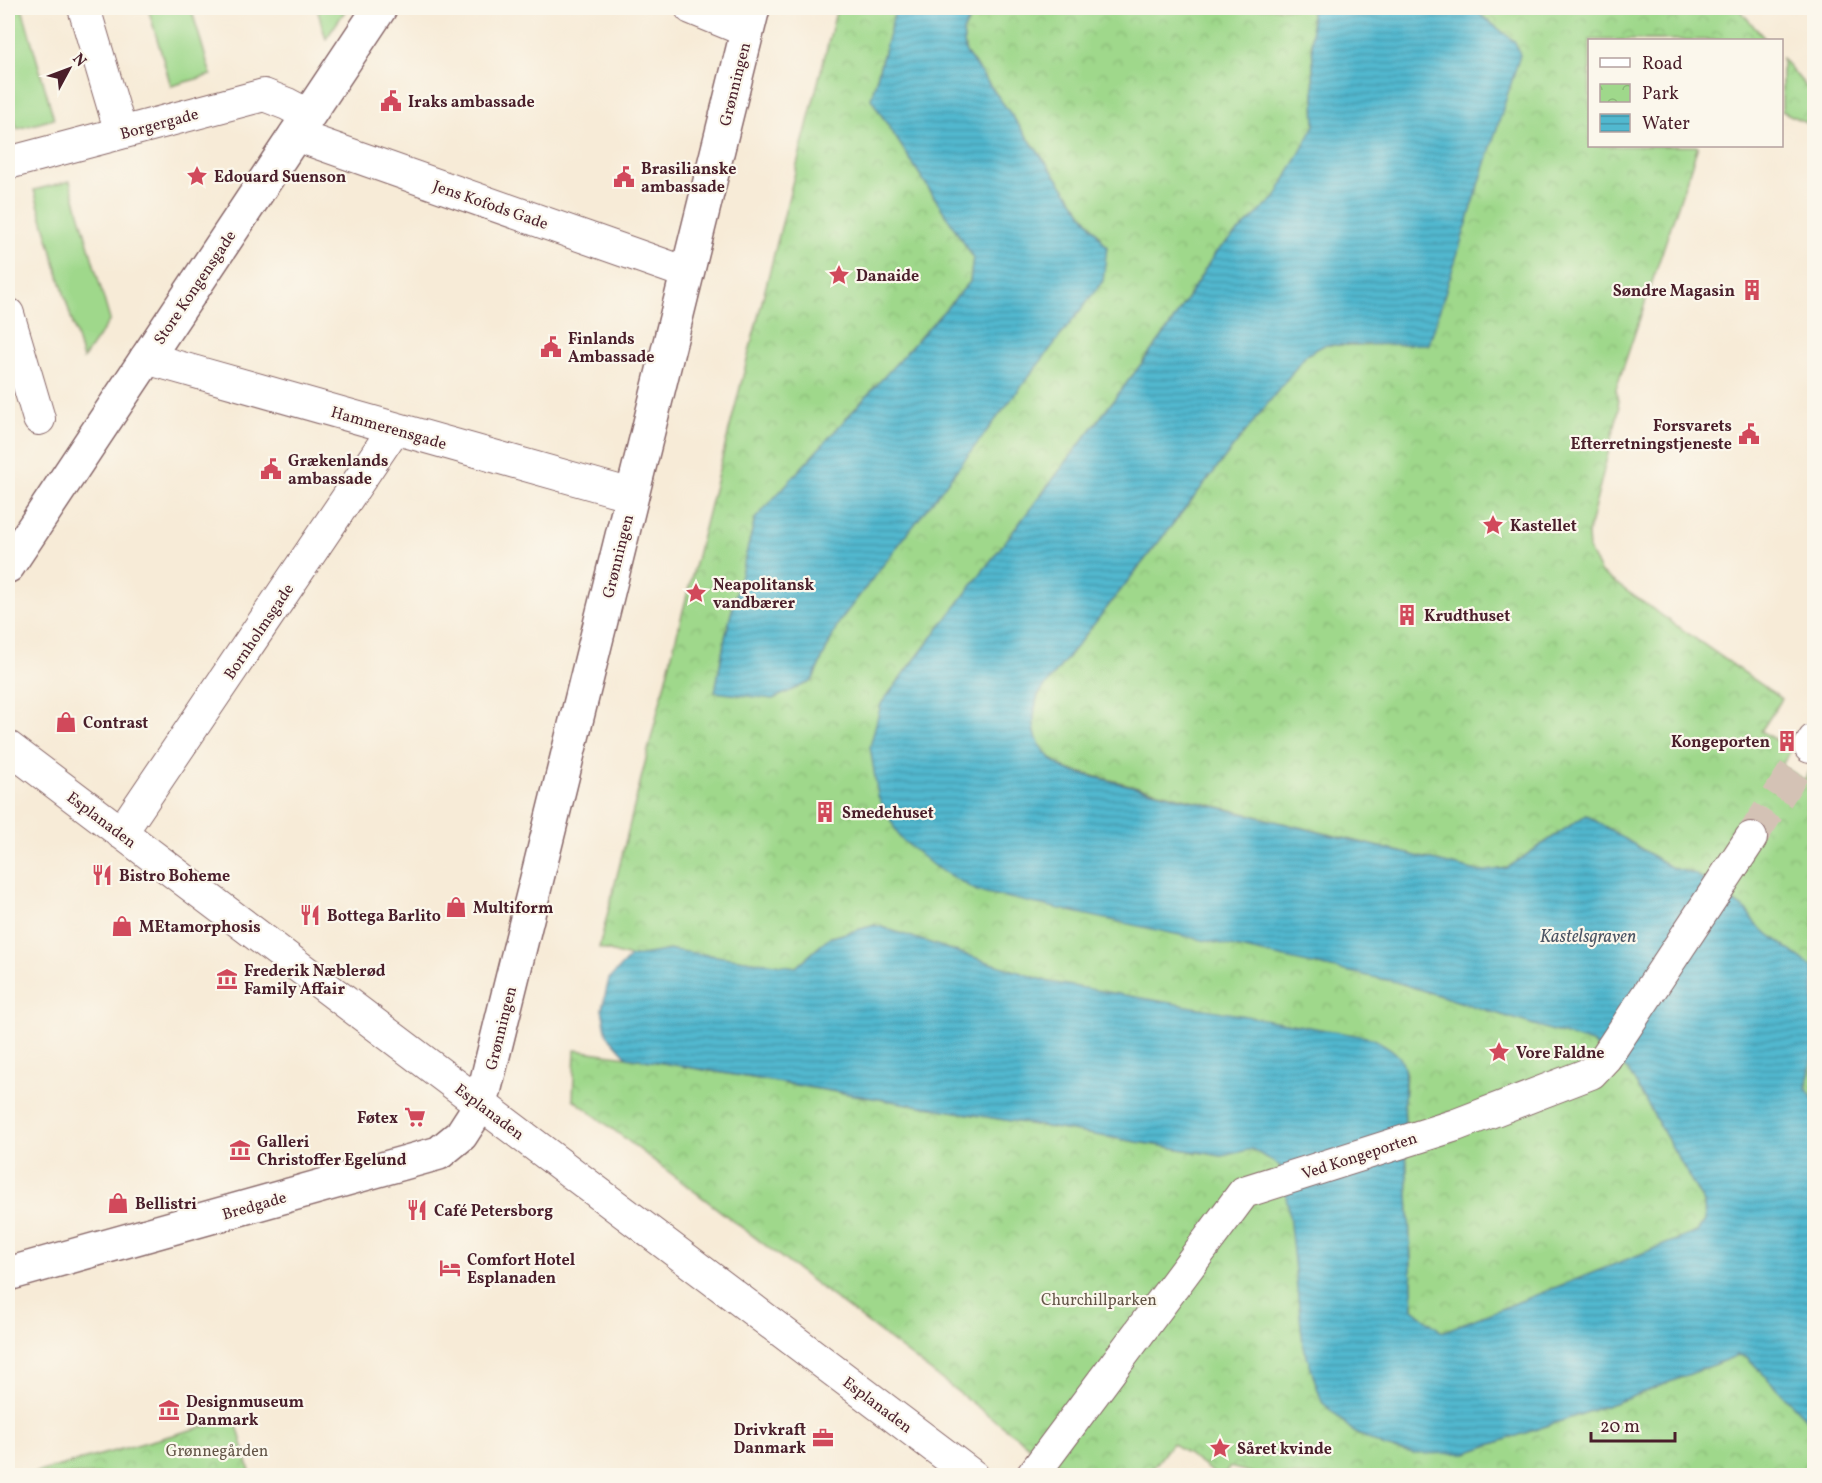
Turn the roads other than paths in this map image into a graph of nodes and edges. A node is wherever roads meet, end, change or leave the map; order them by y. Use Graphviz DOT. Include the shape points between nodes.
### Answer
graph roads {
  1 [pos="84,8"];
  2 [pos="380,8"];
  3 [pos="691,8"];
  4 [pos="750,19"];
  5 [pos="302,125"];
  6 [pos="121,133"];
  7 [pos="8,163"];
  8 [pos="687,273"];
  9 [pos="8,314"];
  10 [pos="146,358"];
  11 [pos="39,419"];
  12 [pos="394,429"];
  13 [pos="632,495"];
  14 [pos="8,566"];
  15 [pos="8,747"];
  16 [pos="121,833"];
  17 [pos="1751,838"];
  18 [pos="480,1104"];
  19 [pos="8,1274"];
  20 [pos="973,1476"];
  21 [pos="1032,1476"];
  1 -- 6 [label="street"];
  2 -- 5 [label="main road, Store Kongensgade"];
  3 -- 4 [label="street"];
  4 -- 8 [label="main road, Grønningen"];
  5 -- 6 [label="street, Borgergade" via="287,104 264,95"];
  5 -- 8 [label="street, Jens Kofods Gade"];
  5 -- 10 [label="main road, Store Kongensgade"];
  6 -- 7 [label="street, Borgergade"];
  8 -- 13 [label="main road, Grønningen"];
  9 -- 11 [label="street"];
  10 -- 12 [label="street, Hammerensgade"];
  10 -- 14 [label="main road, Store Kongensgade"];
  12 -- 13 [label="street, Hammerensgade"];
  12 -- 16 [label="street, Bornholmsgade"];
  13 -- 18 [label="main road, Grønningen"];
  15 -- 16 [label="street, Esplanaden"];
  16 -- 18 [label="street, Esplanaden"];
  17 -- 21 [label="street, Ved Kongeporten" via="1606,1057 1591,1073 1488,1114 1244,1192"];
  18 -- 19 [label="main road, Bredgade" via="461,1135 439,1153"];
  18 -- 20 [label="street, Esplanaden"];
}
